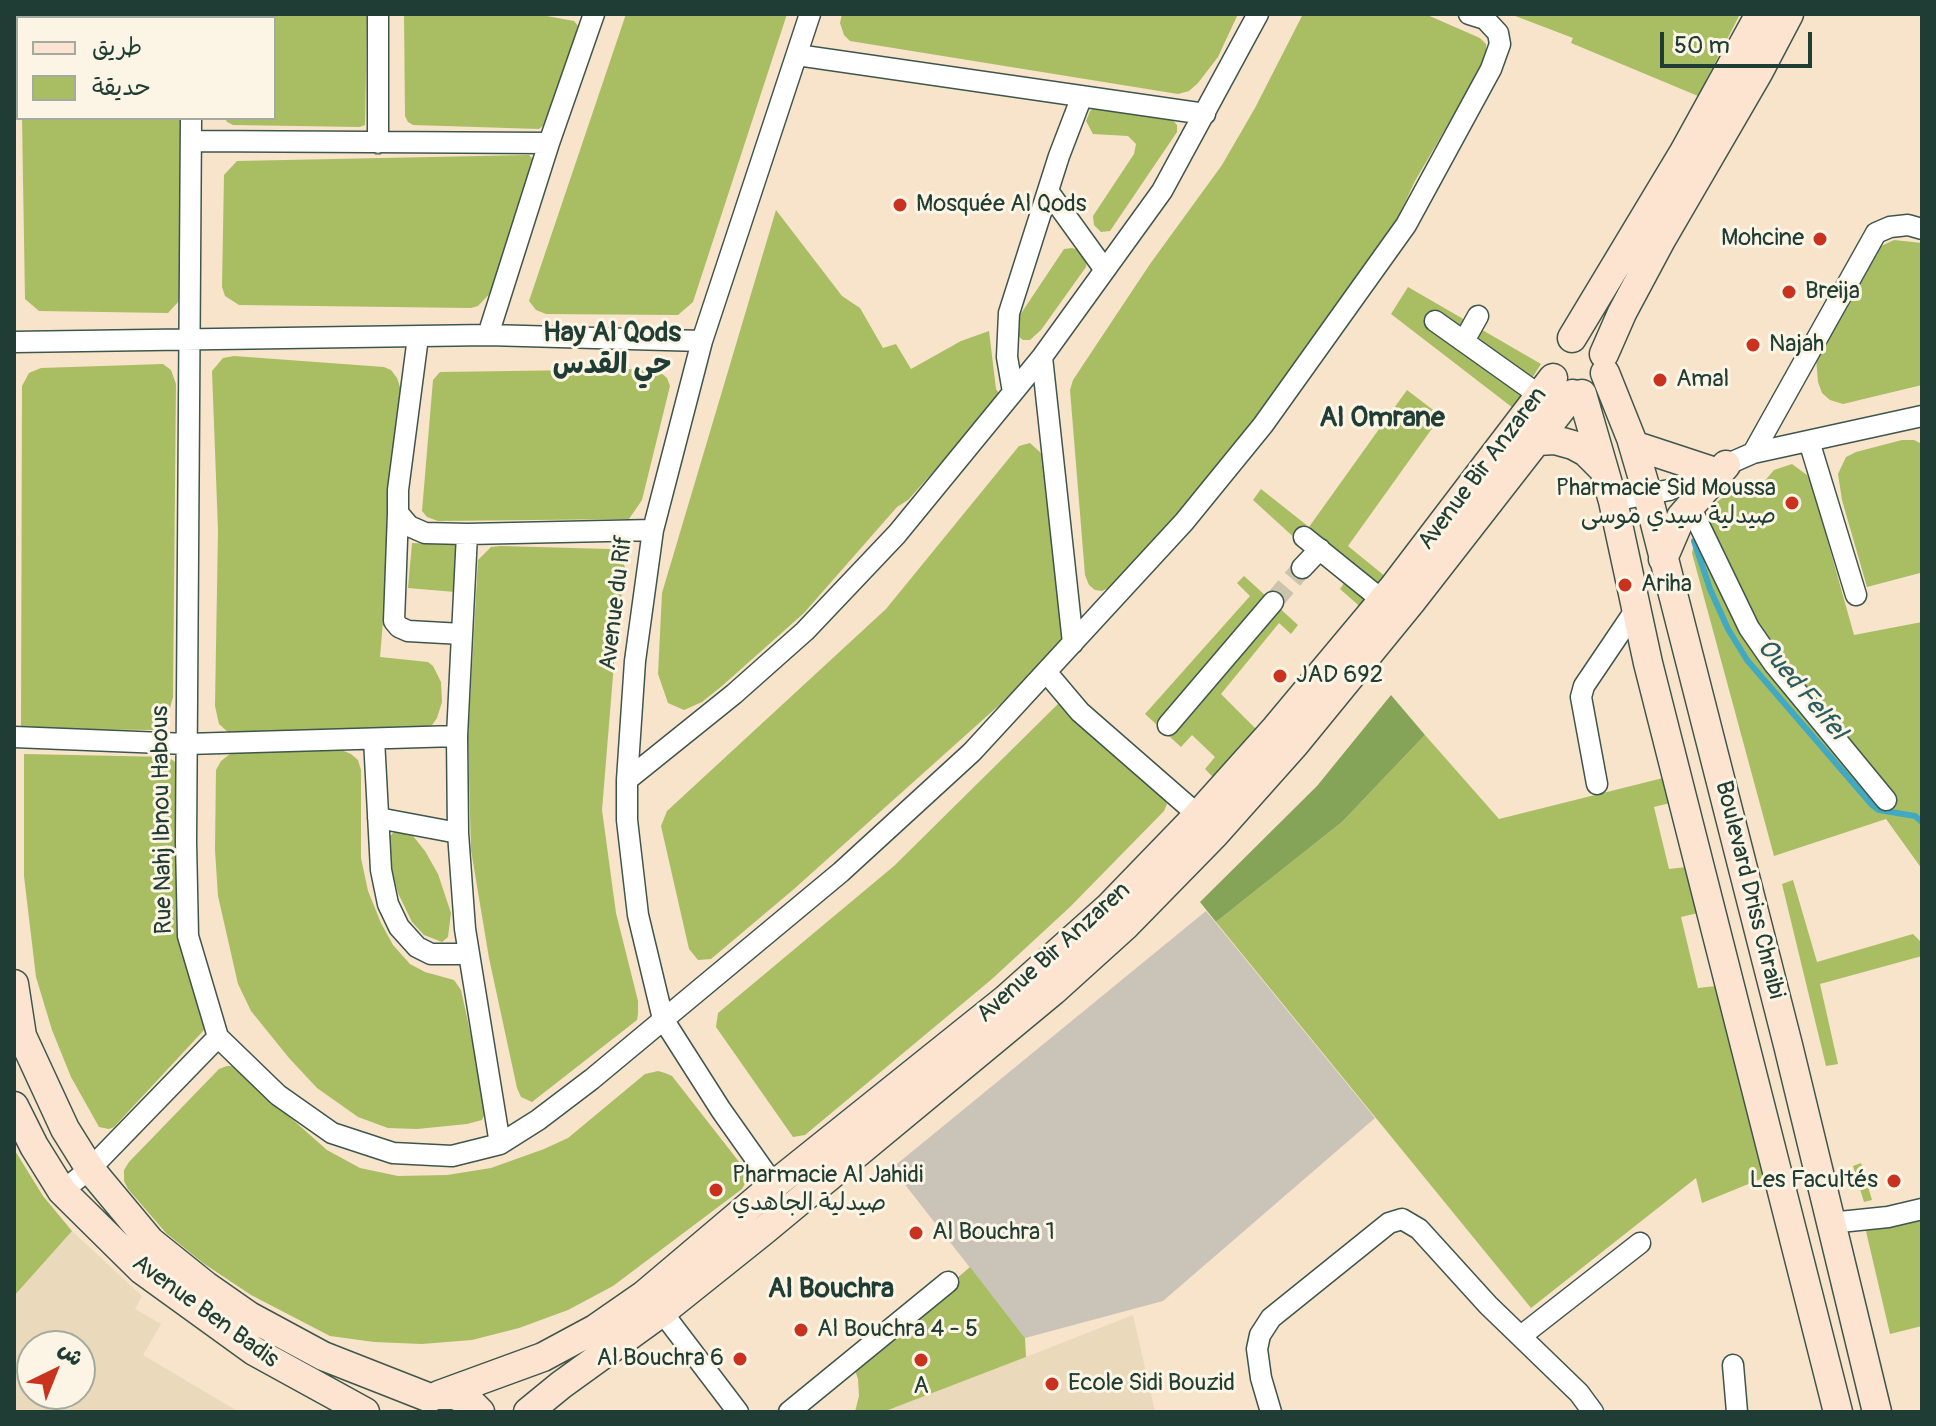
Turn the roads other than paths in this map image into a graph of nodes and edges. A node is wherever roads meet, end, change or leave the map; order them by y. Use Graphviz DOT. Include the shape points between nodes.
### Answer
graph roads {
  1 [pos="378,14"];
  2 [pos="594,14"];
  3 [pos="810,14"];
  4 [pos="1258,14"];
  5 [pos="1469,14"];
  6 [pos="1760,14"];
  7 [pos="1789,14"];
  8 [pos="797,55"];
  9 [pos="1082,96"];
  10 [pos="1205,114"];
  11 [pos="191,120"];
  12 [pos="191,141"];
  13 [pos="378,143"];
  14 [pos="549,143"];
  15 [pos="1048,191"];
  16 [pos="1922,229"];
  17 [pos="1105,270"];
  18 [pos="1478,316"];
  19 [pos="1435,321"];
  20 [pos="488,335"];
  21 [pos="418,337"];
  22 [pos="1572,338"];
  23 [pos="189,339"];
  24 [pos="702,341"];
  25 [pos="1464,341"];
  26 [pos="14,342"];
  27 [pos="1042,357"];
  28 [pos="1605,364"];
  29 [pos="1562,390"];
  30 [pos="1013,392"];
  31 [pos="1922,416"];
  32 [pos="1537,441"];
  33 [pos="1809,441"];
  34 [pos="1633,445"];
  35 [pos="1753,453"];
  36 [pos="1719,468"];
  37 [pos="1603,470"];
  38 [pos="1648,496"];
  39 [pos="1613,501"];
  40 [pos="1690,506"];
  41 [pos="398,513"];
  42 [pos="653,530"];
  43 [pos="467,534"];
  44 [pos="1663,559"];
  45 [pos="1302,568"];
  46 [pos="1856,595"];
  47 [pos="1382,600"];
  48 [pos="1273,602"];
  49 [pos="1636,609"];
  50 [pos="462,634"];
  51 [pos="1073,643"];
  52 [pos="1047,673"];
  53 [pos="1168,725"];
  54 [pos="457,736"];
  55 [pos="14,737"];
  56 [pos="374,739"];
  57 [pos="187,744"];
  58 [pos="627,780"];
  59 [pos="1597,784"];
  60 [pos="1886,800"];
  61 [pos="1198,815"];
  62 [pos="378,818"];
  63 [pos="458,833"];
  64 [pos="469,954"];
  65 [pos="14,984"];
  66 [pos="663,1019"];
  67 [pos="218,1037"];
  68 [pos="14,1106"];
  69 [pos="500,1144"];
  70 [pos="90,1169"];
  71 [pos="774,1185"];
  72 [pos="62,1191"];
  73 [pos="1922,1209"];
  74 [pos="1830,1223"];
  75 [pos="1640,1243"];
  76 [pos="948,1282"];
  77 [pos="662,1312"];
  78 [pos="1521,1336"];
  79 [pos="1733,1365"];
  80 [pos="427,1402"];
  81 [pos="365,1412"];
  82 [pos="480,1412"];
  83 [pos="528,1412"];
  84 [pos="738,1412"];
  85 [pos="789,1412"];
  86 [pos="1271,1412"];
  87 [pos="1593,1412"];
  88 [pos="1737,1412"];
  89 [pos="1838,1412"];
  90 [pos="1877,1412"];
  1 -- 13 [label="street"];
  2 -- 14 [label="street"];
  3 -- 8 [label="street, Avenue du Rif"];
  4 -- 10 [label="street"];
  5 -- 51 [label="street, Rue Nahj Ibnou Habous" via="1485,19 1500,44 1406,225 1263,425 1184,522"];
  6 -- 22 [label="main road"];
  7 -- 28 [label="main road" via="1622,313"];
  8 -- 9 [label="street"];
  8 -- 24 [label="street, Avenue du Rif"];
  9 -- 10 [label="street"];
  9 -- 15 [label="street"];
  10 -- 17 [label="street" via="1162,191"];
  11 -- 12 [label="street, Rue Nahj Ibnou Habous"];
  12 -- 13 [label="street"];
  12 -- 23 [label="street, Rue Nahj Ibnou Habous"];
  13 -- 14 [label="street"];
  14 -- 20 [label="street"];
  15 -- 17 [label="street"];
  15 -- 30 [label="street" via="1009,313 1007,357"];
  16 -- 35 [label="street" via="1908,225 1876,233"];
  17 -- 27 [label="street"];
  18 -- 25 [label="street"];
  19 -- 25 [label="street"];
  20 -- 21 [label="street"];
  20 -- 24 [label="street"];
  21 -- 23 [label="street"];
  21 -- 41 [label="street"];
  22 -- 28 [label="main road" via="1591,341"];
  22 -- 29 [label="main road" via="1551,358"];
  23 -- 26 [label="street"];
  23 -- 57 [label="street, Rue Nahj Ibnou Habous"];
  24 -- 42 [label="street, Avenue du Rif"];
  25 -- 29 [label="street"];
  27 -- 30 [label="street"];
  27 -- 51 [label="street"];
  28 -- 29 [label="main road" via="1597,387"];
  28 -- 34 [label="main road, Boulevard Driss Chraibi"];
  29 -- 32 [label="main road, Avenue Bir Anzaren"];
  29 -- 37 [label="main road, Boulevard Driss Chraibi"];
  29 -- 47 [label="main road, Avenue Bir Anzaren"];
  30 -- 58 [label="street" via="897,534 805,631"];
  31 -- 33 [label="street"];
  32 -- 37 [label="main road" via="1573,445"];
  32 -- 77 [label="main road, Avenue Bir Anzaren" via="1295,744 1126,925"];
  33 -- 35 [label="street"];
  33 -- 46 [label="street"];
  34 -- 36 [label="main road"];
  34 -- 38 [label="main road, Boulevard Driss Chraibi"];
  35 -- 36 [label="street"];
  36 -- 38 [label="street"];
  36 -- 40 [label="main road"];
  37 -- 39 [label="main road, Boulevard Driss Chraibi"];
  38 -- 39 [label="street"];
  38 -- 44 [label="main road, Boulevard Driss Chraibi"];
  39 -- 49 [label="main road, Boulevard Driss Chraibi"];
  40 -- 44 [label="main road"];
  40 -- 60 [label="street" via="1749,628"];
  41 -- 43 [label="street" via="425,533"];
  41 -- 50 [label="street" via="394,621 408,631"];
  42 -- 43 [label="street"];
  42 -- 58 [label="street, Avenue du Rif" via="635,661"];
  43 -- 50 [label="street"];
  44 -- 74 [label="main road, Boulevard Driss Chraibi"];
  45 -- 47 [label="street" via="1312,543"];
  47 -- 61 [label="main road, Avenue Bir Anzaren"];
  48 -- 53 [label="street"];
  49 -- 59 [label="street" via="1581,697"];
  49 -- 89 [label="main road, Boulevard Driss Chraibi"];
  50 -- 54 [label="street"];
  51 -- 52 [label="street, Rue Nahj Ibnou Habous"];
  52 -- 61 [label="street" via="1080,712"];
  52 -- 66 [label="street, Rue Nahj Ibnou Habous" via="972,752 852,862"];
  54 -- 56 [label="street"];
  54 -- 63 [label="street"];
  55 -- 57 [label="street"];
  56 -- 57 [label="street"];
  56 -- 62 [label="street"];
  57 -- 67 [label="street, Rue Nahj Ibnou Habous" via="188,936"];
  58 -- 66 [label="street, Avenue du Rif" via="638,915"];
  61 -- 71 [label="main road, Avenue Bir Anzaren" via="1039,970"];
  62 -- 63 [label="street"];
  62 -- 64 [label="street" via="381,870 399,927 431,954"];
  63 -- 64 [label="street"];
  64 -- 69 [label="street"];
  65 -- 70 [label="main road, Avenue Ben Badis" via="28,1051"];
  66 -- 69 [label="street, Rue Nahj Ibnou Habous" via="592,1079"];
  66 -- 71 [label="street, Avenue du Rif"];
  67 -- 69 [label="street, Rue Nahj Ibnou Habous" via="278,1095 332,1133 393,1153 452,1156"];
  67 -- 70 [label="street"];
  68 -- 72 [label="main road, Avenue Ben Badis"];
  70 -- 72 [label="street"];
  70 -- 80 [label="main road, Avenue Ben Badis" via="150,1241 249,1316"];
  71 -- 80 [label="main road, Avenue Bir Anzaren" via="644,1295 595,1329 543,1357"];
  72 -- 81 [label="main road, Avenue Ben Badis" via="142,1270 201,1315"];
  73 -- 74 [label="street"];
  74 -- 90 [label="main road, Boulevard Driss Chraibi"];
  75 -- 78 [label="street"];
  76 -- 85 [label="street"];
  77 -- 83 [label="main road, Avenue Bir Anzaren"];
  77 -- 84 [label="street"];
  78 -- 86 [label="street" via="1419,1229 1402,1219 1389,1223 1271,1318 1257,1349"];
  78 -- 87 [label="street"];
  79 -- 88 [label="street"];
  80 -- 82 [label="main road" via="455,1395"];
}
